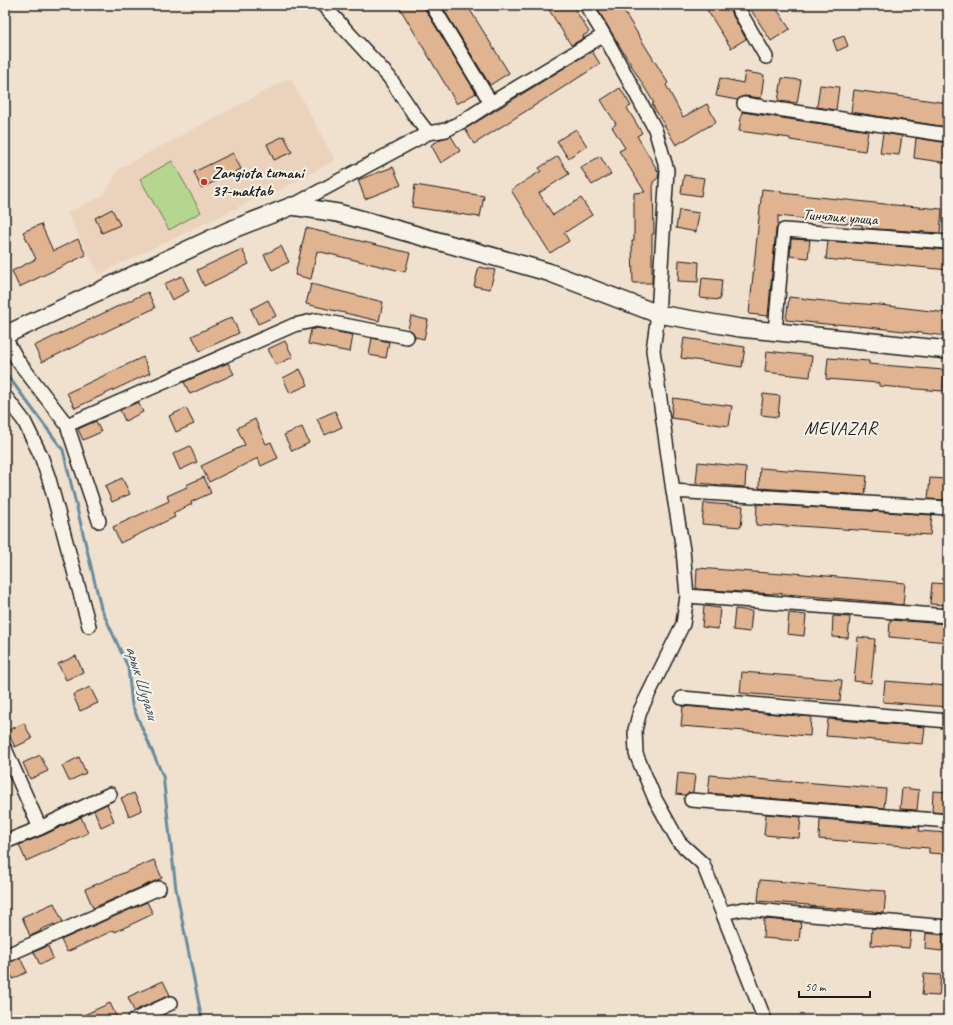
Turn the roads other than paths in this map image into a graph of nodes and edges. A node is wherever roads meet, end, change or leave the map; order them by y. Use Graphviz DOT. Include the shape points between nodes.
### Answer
graph roads {
  1 [pos="323,5"];
  2 [pos="432,5"];
  3 [pos="586,5"];
  4 [pos="736,5"];
  5 [pos="604,35"];
  6 [pos="766,57"];
  7 [pos="491,103"];
  8 [pos="744,104"];
  9 [pos="428,133"];
  10 [pos="948,135"];
  11 [pos="292,206"];
  12 [pos="948,242"];
  13 [pos="658,314"];
  14 [pos="775,332"];
  15 [pos="5,336"];
  16 [pos="407,337"];
  17 [pos="948,350"];
  18 [pos="5,396"];
  19 [pos="67,425"];
  20 [pos="673,491"];
  21 [pos="948,508"];
  22 [pos="99,521"];
  23 [pos="687,596"];
  24 [pos="948,616"];
  25 [pos="89,626"];
  26 [pos="682,698"];
  27 [pos="948,721"];
  28 [pos="5,749"];
  29 [pos="110,794"];
  30 [pos="691,800"];
  31 [pos="948,821"];
  32 [pos="40,828"];
  33 [pos="5,842"];
  34 [pos="159,888"];
  35 [pos="723,913"];
  36 [pos="948,926"];
  37 [pos="5,956"];
  38 [pos="171,1003"];
  39 [pos="134,1020"];
  40 [pos="765,1020"];
  1 -- 9 [label="street" via="389,77"];
  2 -- 7 [label="street"];
  3 -- 5 [label="street"];
  4 -- 6 [label="street"];
  5 -- 7 [label="street"];
  5 -- 13 [label="street" via="655,128 667,170"];
  7 -- 9 [label="street" via="446,130"];
  8 -- 10 [label="street"];
  9 -- 11 [label="street"];
  11 -- 13 [label="main road" via="338,213 548,272"];
  11 -- 15 [label="main road" via="228,231"];
  12 -- 14 [label="street, Тинчлик улица" via="784,230"];
  13 -- 14 [label="main road"];
  13 -- 20 [label="street" via="653,350"];
  14 -- 17 [label="main road"];
  15 -- 19 [label="street" via="18,361"];
  16 -- 19 [label="street" via="317,320 294,325"];
  18 -- 25 [label="street" via="24,421 49,479"];
  19 -- 22 [label="street"];
  20 -- 21 [label="street"];
  20 -- 23 [label="street" via="683,550"];
  23 -- 24 [label="street"];
  23 -- 35 [label="street" via="683,624 640,711 635,730 636,754 655,799 679,842 703,864"];
  26 -- 27 [label="street"];
  28 -- 32 [label="street"];
  29 -- 32 [label="street"];
  30 -- 31 [label="street"];
  32 -- 33 [label="street"];
  34 -- 37 [label="street"];
  35 -- 36 [label="street" via="743,909"];
  35 -- 40 [label="street"];
  38 -- 39 [label="street"];
}
